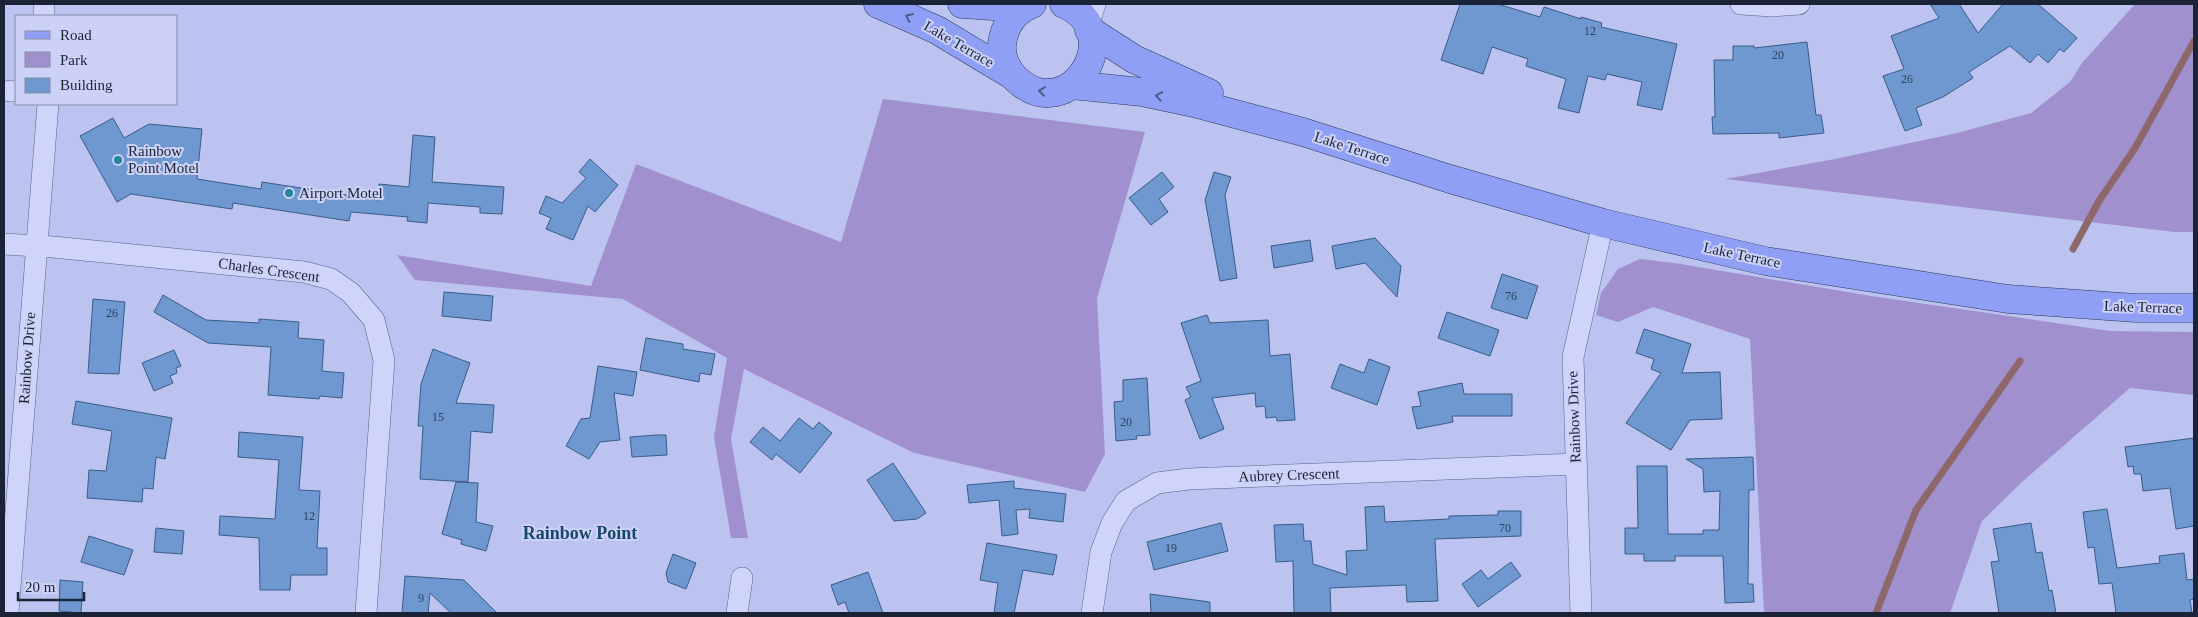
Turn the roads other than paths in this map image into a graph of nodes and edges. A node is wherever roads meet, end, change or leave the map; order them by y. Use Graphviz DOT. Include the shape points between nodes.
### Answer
graph roads {
  1 [pos="878,4"];
  2 [pos="962,4"];
  3 [pos="1064,4"];
  4 [pos="1741,4"];
  5 [pos="1798,4"];
  6 [pos="1028,6"];
  7 [pos="1091,20"];
  8 [pos="1012,75"];
  9 [pos="1072,85"];
  10 [pos="48,105"];
  11 [pos="1303,132"];
  12 [pos="1602,223"];
  13 [pos="4,244"];
  14 [pos="35,247"];
  15 [pos="2194,308"];
  16 [pos="1576,464"];
  17 [pos="742,578"];
  18 [pos="8,613"];
  19 [pos="366,613"];
  20 [pos="737,613"];
  21 [pos="1092,613"];
  22 [pos="1582,613"];
  8 -- 1 [label="main road, Lake Terrace, one-way" via="937,30"];
  2 -- 6 [label="main road"];
  3 -- 7 [label="main road, Lake Terrace"];
  4 -- 5 [label="street"];
  6 -- 8 [label="main road" via="1013,17 1004,35 1003,57"];
  7 -- 9 [label="main road" via="1092,56 1083,76"];
  7 -- 11 [label="main road, Lake Terrace" via="1106,42 1142,64"];
  9 -- 8 [label="main road, Lake Terrace, one-way" via="1059,91 1036,91"];
  11 -- 9 [label="main road, Lake Terrace, one-way" via="1170,98"];
  10 -- 14 [label="street, Rainbow Drive"];
  11 -- 12 [label="main road, Lake Terrace"];
  12 -- 15 [label="main road, Lake Terrace" via="1765,261 2008,299 2136,308"];
  12 -- 16 [label="street, Rainbow Drive" via="1573,357"];
  13 -- 14 [label="street, Charles Crescent"];
  14 -- 18 [label="street, Rainbow Drive"];
  14 -- 19 [label="street, Charles Crescent" via="304,272 331,279 351,293 374,320 384,360"];
  16 -- 21 [label="street, Aubrey Crescent" via="1157,482 1126,501 1112,524 1101,552"];
  16 -- 22 [label="street, Rainbow Drive"];
  17 -- 20 [label="street"];
}
